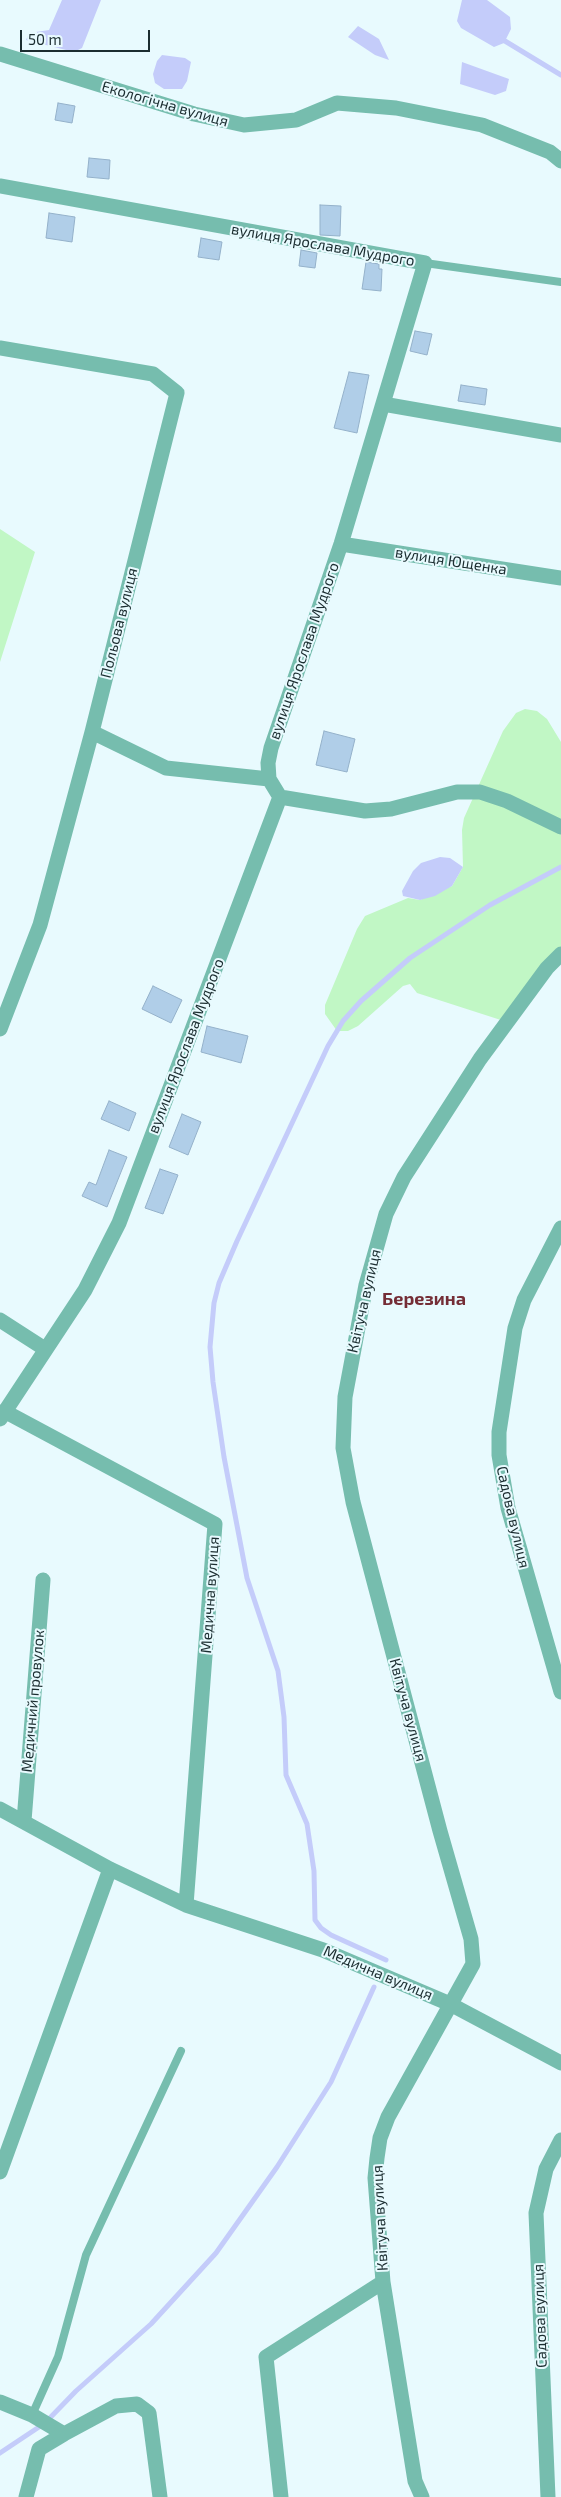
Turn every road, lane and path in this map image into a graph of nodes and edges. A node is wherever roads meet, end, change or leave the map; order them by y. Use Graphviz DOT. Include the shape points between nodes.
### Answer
graph roads {
  1 [pos="0,54"];
  2 [pos="561,160"];
  3 [pos="0,186"];
  4 [pos="425,263"];
  5 [pos="561,282"];
  6 [pos="0,348"];
  7 [pos="383,404"];
  8 [pos="561,435"];
  9 [pos="341,544"];
  10 [pos="561,578"];
  11 [pos="92,732"];
  12 [pos="269,779"];
  13 [pos="280,797"];
  14 [pos="561,827"];
  15 [pos="561,954"];
  16 [pos="0,1029"];
  17 [pos="561,1228"];
  18 [pos="0,1320"];
  19 [pos="45,1349"];
  20 [pos="2,1415"];
  21 [pos="43,1580"];
  22 [pos="561,1692"];
  23 [pos="0,1809"];
  24 [pos="24,1822"];
  25 [pos="110,1869"];
  26 [pos="186,1905"];
  27 [pos="450,2004"];
  28 [pos="181,2051"];
  29 [pos="561,2063"];
  30 [pos="561,2140"];
  31 [pos="0,2172"];
  32 [pos="383,2282"];
  33 [pos="0,2402"];
  34 [pos="32,2414"];
  35 [pos="64,2434"];
  36 [pos="26,2497"];
  37 [pos="160,2497"];
  38 [pos="281,2497"];
  39 [pos="422,2497"];
  40 [pos="548,2497"];
  1 -- 2 [label="street, Екологічна вулиця" via="194,114 244,125 296,120 337,103 396,108 482,125 550,152"];
  3 -- 4 [label="street, вулиця Ярослава Мудрого"];
  4 -- 5 [label="lane"];
  4 -- 7 [label="street, вулиця Ярослава Мудрого"];
  6 -- 11 [label="street, Польова вулиця" via="153,374 177,392"];
  7 -- 8 [label="street"];
  7 -- 9 [label="street, вулиця Ярослава Мудрого"];
  9 -- 10 [label="street, вулиця Ющенка"];
  9 -- 12 [label="street, вулиця Ярослава Мудрого" via="271,748"];
  11 -- 12 [label="street" via="166,768"];
  11 -- 16 [label="street, Польова вулиця" via="40,926"];
  12 -- 13 [label="street"];
  13 -- 14 [label="street" via="365,811 391,809 457,792 480,792"];
  13 -- 19 [label="street, вулиця Ярослава Мудрого" via="119,1223 85,1290"];
  15 -- 27 [label="street, Квітуча вулиця" via="547,968 480,1059 404,1177 386,1214 366,1285 345,1397 343,1448 353,1502 471,1939 473,1964"];
  17 -- 22 [label="street, Садова вулиця" via="524,1300 515,1328 499,1432 500,1462 508,1508"];
  18 -- 19 [label="street"];
  19 -- 20 [label="street, вулиця Ярослава Мудрого"];
  20 -- 26 [label="street, Медична вулиця" via="215,1524"];
  21 -- 24 [label="street, Медичний провулок"];
  23 -- 24 [label="street, Медична вулиця"];
  24 -- 25 [label="street, Медична вулиця"];
  25 -- 26 [label="street, Медична вулиця"];
  25 -- 31 [label="street"];
  26 -- 27 [label="street, Медична вулиця" via="324,1950"];
  27 -- 29 [label="street, Медична вулиця"];
  27 -- 32 [label="street, Квітуча вулиця" via="388,2116 380,2138 375,2178"];
  28 -- 34 [label="lane" via="86,2255 58,2357"];
  30 -- 40 [label="street, Садова вулиця" via="546,2169 536,2213"];
  32 -- 38 [label="street" via="266,2357"];
  32 -- 39 [label="street, Квітуча вулиця" via="415,2481"];
  33 -- 34 [label="street"];
  34 -- 35 [label="street"];
  35 -- 36 [label="street" via="39,2449"];
  35 -- 37 [label="street" via="116,2406 137,2404 149,2413"];
}
